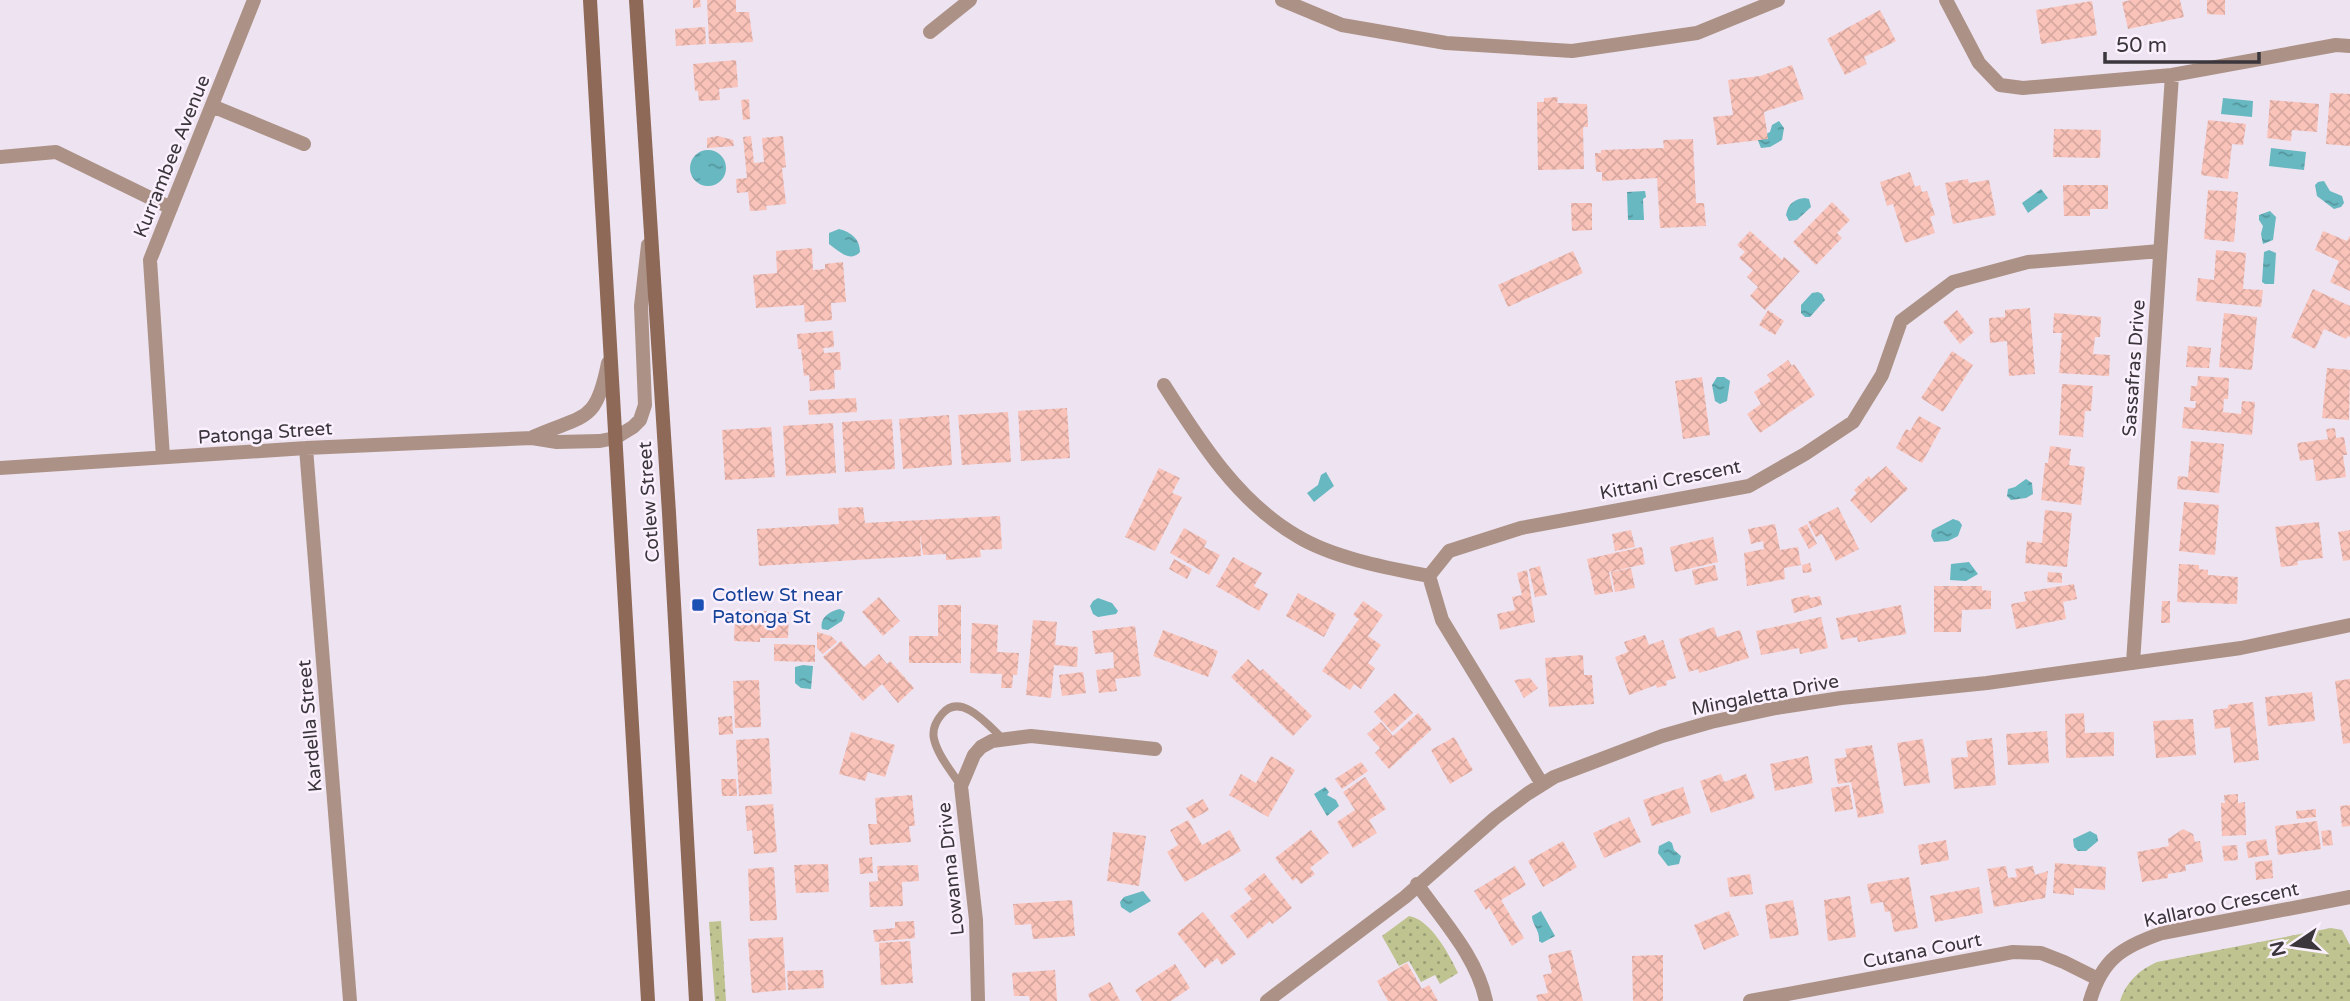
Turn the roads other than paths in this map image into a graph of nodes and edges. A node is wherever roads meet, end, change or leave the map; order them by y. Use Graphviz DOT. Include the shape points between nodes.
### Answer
graph roads {
  1 [pos="254,0"];
  2 [pos="590,0"];
  3 [pos="636,0"];
  4 [pos="970,0"];
  5 [pos="1282,0"];
  6 [pos="1777,0"];
  7 [pos="1946,0"];
  8 [pos="930,32"];
  9 [pos="2350,46"];
  10 [pos="2172,75"];
  11 [pos="212,106"];
  12 [pos="303,144"];
  13 [pos="0,157"];
  14 [pos="171,208"];
  15 [pos="649,230"];
  16 [pos="2160,251"];
  17 [pos="611,351"];
  18 [pos="1164,385"];
  19 [pos="532,438"];
  20 [pos="615,438"];
  21 [pos="306,448"];
  22 [pos="163,457"];
  23 [pos="0,468"];
  24 [pos="1429,576"];
  25 [pos="2350,625"];
  26 [pos="2133,663"];
  27 [pos="1003,740"];
  28 [pos="1155,750"];
  29 [pos="1542,784"];
  30 [pos="961,786"];
  31 [pos="1417,884"];
  32 [pos="2350,897"];
  33 [pos="2098,979"];
  34 [pos="350,1001"];
  35 [pos="648,1001"];
  36 [pos="696,1001"];
  37 [pos="978,1001"];
  38 [pos="1267,1001"];
  39 [pos="1486,1001"];
  40 [pos="1750,1001"];
  41 [pos="2090,1001"];
  1 -- 11 [label="street, Kurrambee Avenue"];
  2 -- 17 [label="main road, Cotlew Street"];
  3 -- 15 [label="main road, Cotlew Street"];
  4 -- 8 [label="street"];
  5 -- 6 [label="street" via="1342,25 1446,43 1572,51 1698,33"];
  7 -- 10 [label="street" via="1979,63 2000,85 2023,88"];
  9 -- 10 [label="street"];
  10 -- 16 [label="street, Sassafras Drive"];
  11 -- 12 [label="street"];
  11 -- 14 [label="street, Kurrambee Avenue"];
  13 -- 14 [label="street" via="56,152"];
  14 -- 22 [label="street, Kurrambee Avenue" via="150,260"];
  15 -- 20 [label="street" via="641,306 645,405 639,420"];
  15 -- 36 [label="main road, Cotlew Street"];
  16 -- 24 [label="street, Kittani Crescent" via="2028,262 1953,282 1901,321 1882,375 1853,422 1749,486 1521,528 1449,551"];
  16 -- 26 [label="street, Sassafras Drive"];
  17 -- 19 [label="street, Patonga Street" via="603,392 593,409"];
  17 -- 20 [label="main road, Cotlew Street"];
  18 -- 24 [label="street" via="1199,440 1244,494 1297,537 1343,555"];
  19 -- 20 [label="street, Patonga Street" via="577,442"];
  19 -- 21 [label="street, Patonga Street"];
  20 -- 35 [label="main road, Cotlew Street"];
  21 -- 22 [label="street, Patonga Street"];
  21 -- 34 [label="street, Kardella Street"];
  22 -- 23 [label="street, Patonga Street"];
  24 -- 29 [label="street" via="1442,620"];
  25 -- 26 [label="street, Mingaletta Drive" via="2241,648"];
  26 -- 29 [label="street, Mingaletta Drive" via="1776,708 1662,736"];
  27 -- 28 [label="street, Lowanna Drive" via="1031,736"];
  27 -- 30 [label="street, Lowanna Drive" via="981,747"];
  27 -- 30 [label="lane" via="967,707 944,711 935,724 934,738"];
  29 -- 31 [label="street, Mingaletta Drive"];
  30 -- 37 [label="street, Lowanna Drive" via="976,920"];
  31 -- 38 [label="street, Mingaletta Drive"];
  31 -- 39 [label="street" via="1474,964"];
  32 -- 33 [label="street, Kallaroo Crescent" via="2162,933 2123,948"];
  33 -- 40 [label="street, Cutana Court" via="2041,953 2013,952"];
  33 -- 41 [label="street, Kallaroo Crescent"];
}
